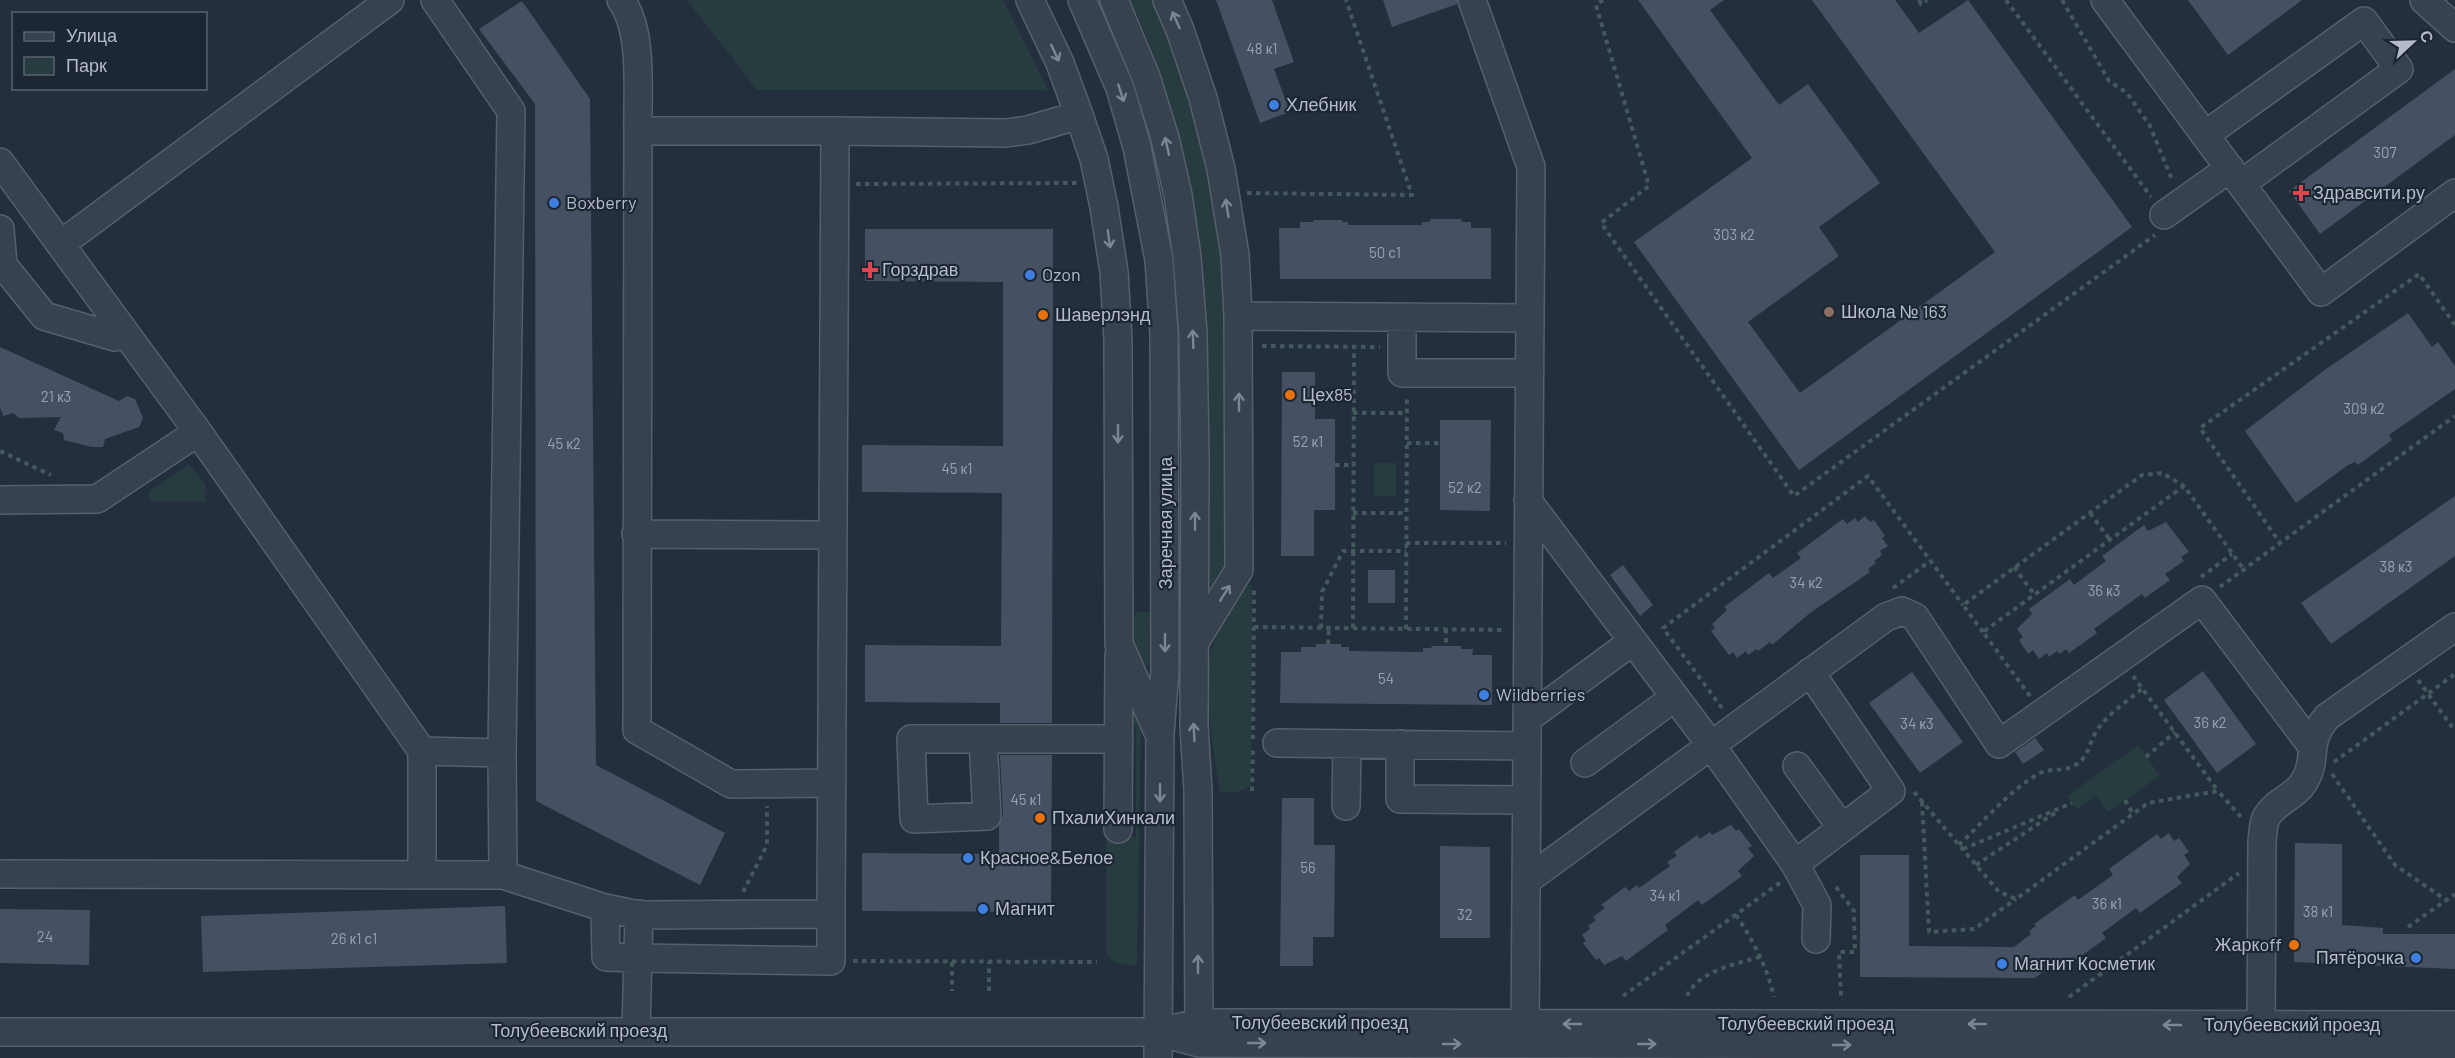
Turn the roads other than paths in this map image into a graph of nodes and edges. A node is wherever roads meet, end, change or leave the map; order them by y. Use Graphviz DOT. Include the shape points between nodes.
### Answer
graph roads {
  1 [pos="390,0"];
  2 [pos="435,0"];
  3 [pos="621,0"];
  4 [pos="1030,0"];
  5 [pos="1082,0"];
  6 [pos="1114,0"];
  7 [pos="1167,0"];
  8 [pos="1472,0"];
  9 [pos="2105,0"];
  10 [pos="2424,0"];
  11 [pos="2455,28"];
  12 [pos="1079,115"];
  13 [pos="638,131"];
  14 [pos="835,131"];
  15 [pos="2205,135"];
  16 [pos="2,170"];
  17 [pos="2235,176"];
  18 [pos="2455,193"];
  19 [pos="2164,215"];
  20 [pos="0,230"];
  21 [pos="61,244"];
  22 [pos="1238,316"];
  23 [pos="1402,317"];
  24 [pos="1530,318"];
  25 [pos="123,330"];
  26 [pos="1529,374"];
  27 [pos="198,432"];
  28 [pos="0,500"];
  29 [pos="1528,501"];
  30 [pos="636,534"];
  31 [pos="833,535"];
  32 [pos="2455,627"];
  33 [pos="1633,641"];
  34 [pos="1194,643"];
  35 [pos="1119,644"];
  36 [pos="1810,672"];
  37 [pos="1675,697"];
  38 [pos="1527,719"];
  39 [pos="1160,734"];
  40 [pos="983,738"];
  41 [pos="1119,739"];
  42 [pos="1277,743"];
  43 [pos="1347,744"];
  44 [pos="1400,744"];
  45 [pos="1711,745"];
  46 [pos="2311,745"];
  47 [pos="1527,746"];
  48 [pos="423,751"];
  49 [pos="502,753"];
  50 [pos="1585,764"];
  51 [pos="1797,766"];
  52 [pos="830,783"];
  53 [pos="1526,800"];
  54 [pos="1346,806"];
  55 [pos="1842,828"];
  56 [pos="1118,829"];
  57 [pos="1795,864"];
  58 [pos="0,874"];
  59 [pos="422,875"];
  60 [pos="503,875"];
  61 [pos="1526,881"];
  62 [pos="605,908"];
  63 [pos="639,914"];
  64 [pos="831,914"];
  65 [pos="1816,939"];
  66 [pos="638,958"];
  67 [pos="2455,1025"];
  68 [pos="636,1031"];
  69 [pos="0,1032"];
  70 [pos="1525,1034"];
  71 [pos="2261,1035"];
  72 [pos="1198,1041"];
  73 [pos="1158,1045"];
  74 [pos="2455,1046"];
  1 -- 21 [label="street"];
  2 -- 49 [label="street" via="511,111"];
  3 -- 13 [label="street" via="633,20 636,38"];
  4 -- 12 [label="street, one-way"];
  5 -- 39 [label="street, Заречная улица, one-way" via="1120,88 1150,202 1159,260 1166,447 1165,670"];
  34 -- 6 [label="street, Заречная улица, one-way" via="1193,333 1187,257 1165,138 1142,67"];
  22 -- 7 [label="street, one-way" via="1235,255 1221,169 1203,98"];
  8 -- 24 [label="street" via="1531,168"];
  9 -- 15 [label="street"];
  10 -- 11 [label="street"];
  12 -- 14 [label="street" via="1006,133"];
  12 -- 35 [label="street, one-way" via="1094,159 1114,272 1118,340"];
  13 -- 14 [label="street"];
  13 -- 30 [label="street"];
  14 -- 31 [label="street"];
  15 -- 17 [label="street"];
  15 -- 17 [label="street" via="2364,21 2399,69"];
  16 -- 21 [label="street"];
  17 -- 18 [label="street" via="2321,292"];
  17 -- 19 [label="street"];
  20 -- 25 [label="street" via="3,265 44,316 115,337"];
  21 -- 25 [label="street"];
  22 -- 23 [label="street"];
  34 -- 22 [label="street, one-way" via="1239,570"];
  23 -- 24 [label="street"];
  23 -- 26 [label="street" via="1402,373"];
  24 -- 26 [label="street"];
  25 -- 27 [label="street"];
  26 -- 29 [label="street"];
  27 -- 28 [label="street" via="97,499"];
  27 -- 48 [label="street"];
  29 -- 33 [label="street"];
  29 -- 38 [label="street"];
  30 -- 31 [label="street"];
  30 -- 52 [label="street" via="637,730 731,784"];
  31 -- 52 [label="street"];
  32 -- 46 [label="street" via="2327,717"];
  33 -- 37 [label="street"];
  33 -- 38 [label="street"];
  72 -- 34 [label="street, Заречная улица, one-way"];
  35 -- 39 [label="street"];
  35 -- 41 [label="street"];
  36 -- 45 [label="street"];
  36 -- 46 [label="street" via="1886,617 1902,611 1916,617 1999,744 2120,658 2198,591"];
  36 -- 55 [label="street" via="1891,792"];
  37 -- 45 [label="street"];
  37 -- 50 [label="street"];
  38 -- 47 [label="street"];
  39 -- 73 [label="street, Заречная улица, one-way"];
  40 -- 41 [label="street"];
  41 -- 56 [label="street"];
  42 -- 43 [label="street"];
  43 -- 44 [label="street"];
  43 -- 54 [label="street"];
  44 -- 47 [label="street"];
  44 -- 53 [label="street" via="1400,799"];
  45 -- 57 [label="street"];
  45 -- 61 [label="street"];
  46 -- 71 [label="street" via="2312,766 2303,785 2266,818 2262,841"];
  47 -- 53 [label="street"];
  48 -- 49 [label="street"];
  48 -- 59 [label="street"];
  49 -- 60 [label="street"];
  51 -- 55 [label="street"];
  52 -- 64 [label="street"];
  53 -- 61 [label="street"];
  55 -- 57 [label="street"];
  57 -- 65 [label="street" via="1817,905"];
  58 -- 59 [label="street"];
  59 -- 60 [label="street"];
  60 -- 62 [label="street"];
  61 -- 70 [label="street"];
  62 -- 63 [label="street"];
  62 -- 66 [label="street" via="606,957"];
  63 -- 64 [label="street"];
  63 -- 66 [label="street"];
  64 -- 66 [label="street" via="831,961"];
  66 -- 68 [label="street"];
  67 -- 71 [label="street, Толубеевский проезд"];
  68 -- 69 [label="street, Толубеевский проезд"];
  68 -- 73 [label="street, Толубеевский проезд"];
  70 -- 71 [label="street, Толубеевский проезд"];
  70 -- 72 [label="street, Толубеевский проезд"];
  71 -- 74 [label="street, Толубеевский проезд"];
  72 -- 73 [label="street, Толубеевский проезд"];
}
